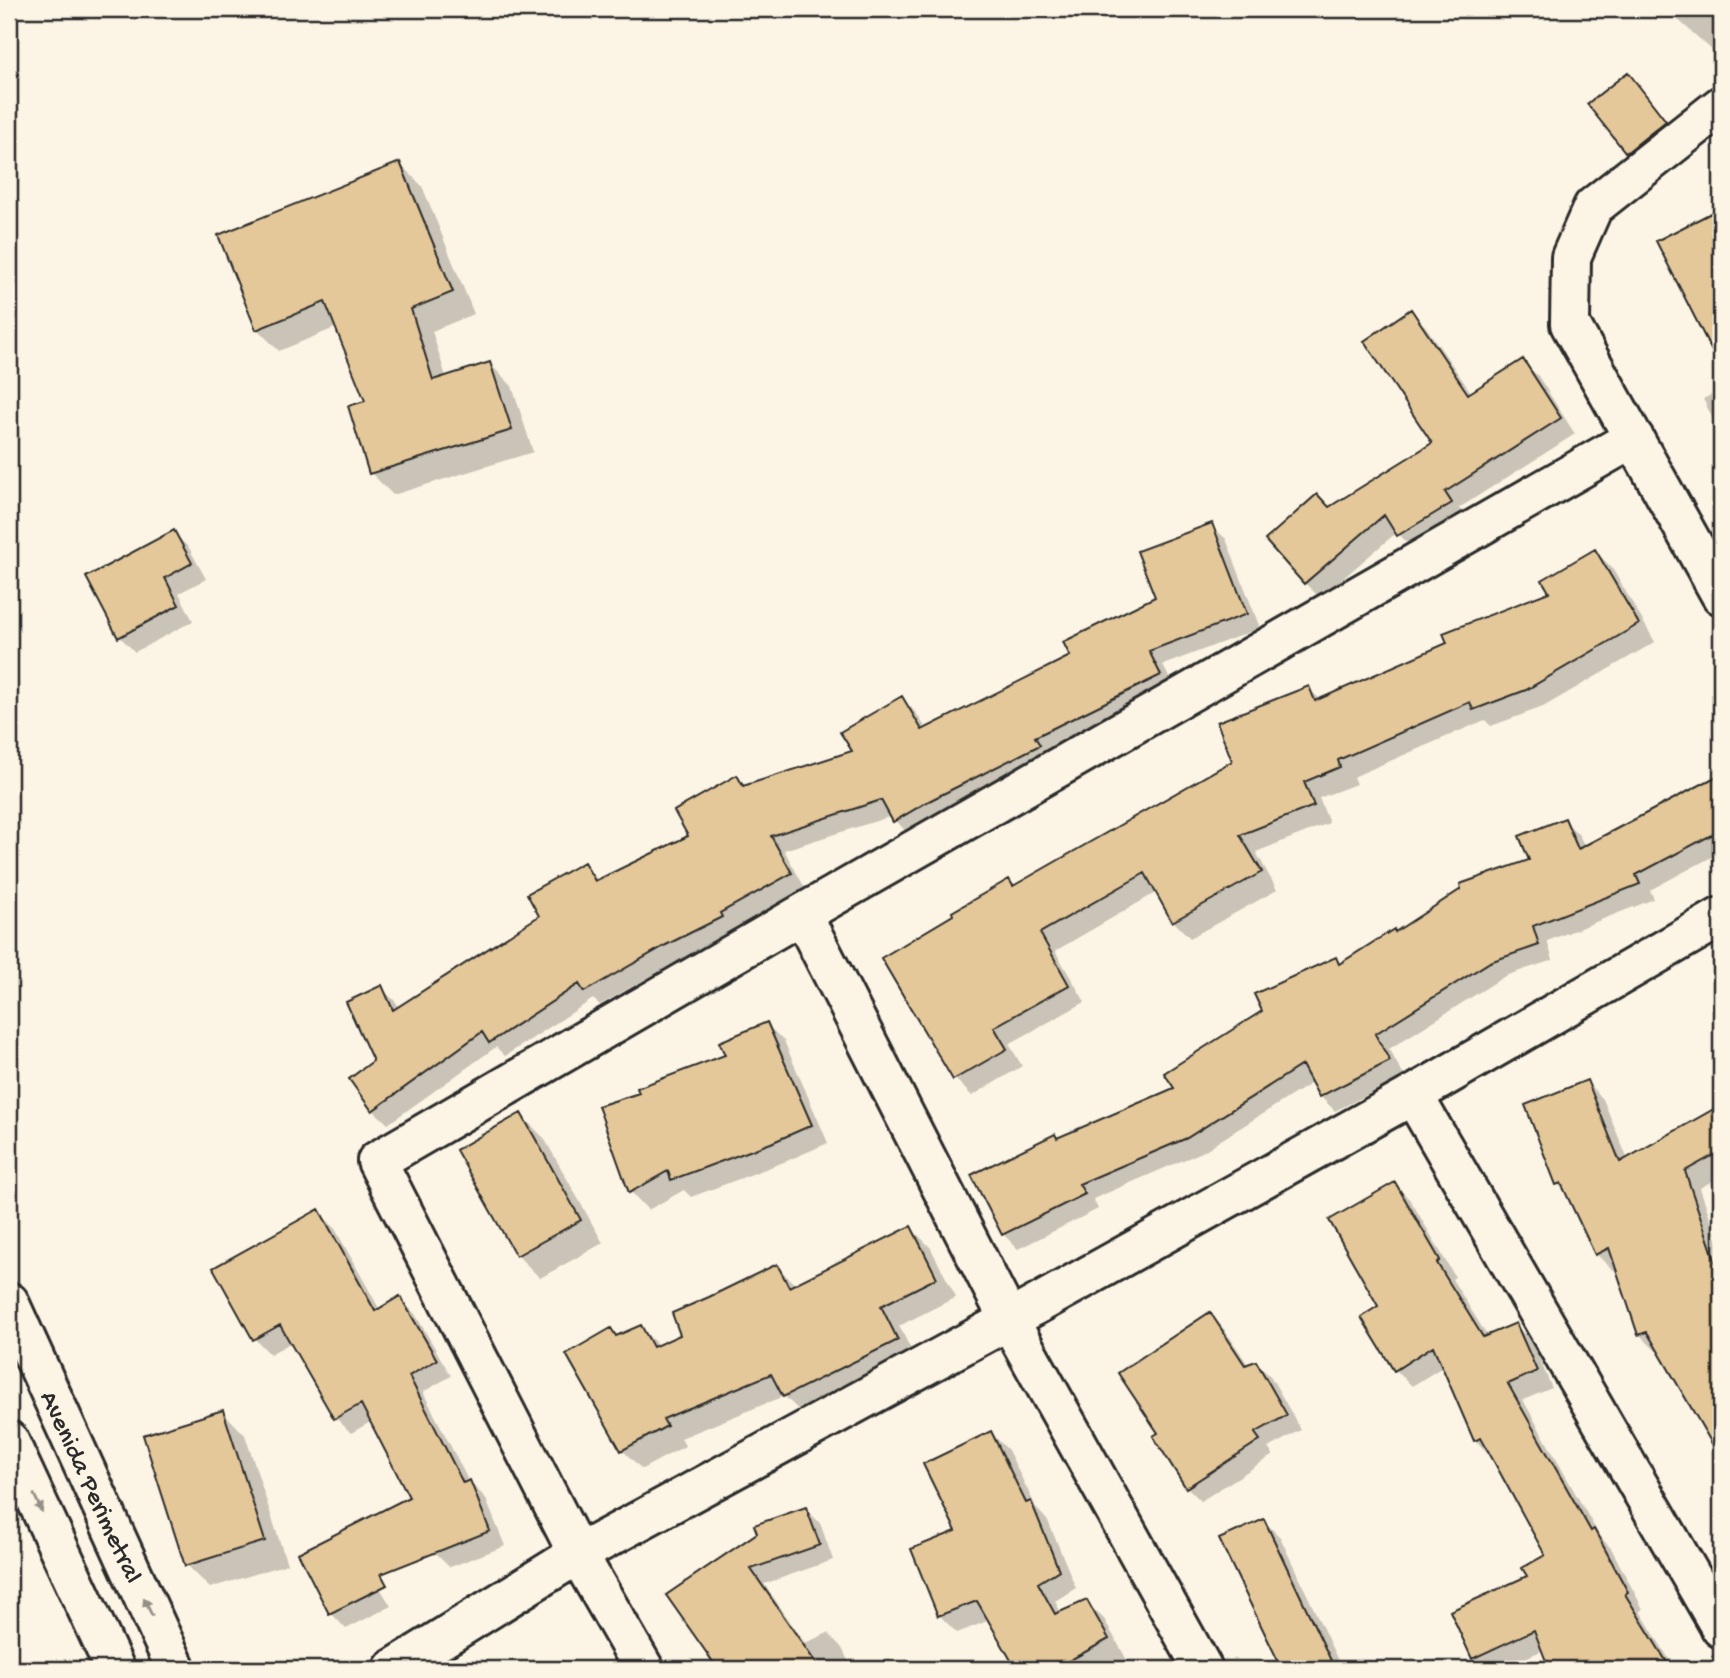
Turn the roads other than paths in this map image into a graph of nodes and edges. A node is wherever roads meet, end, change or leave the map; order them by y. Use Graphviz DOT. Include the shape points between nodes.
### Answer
graph roads {
  1 [pos="1721,106"];
  2 [pos="1634,438"];
  3 [pos="1721,595"];
  4 [pos="802,914"];
  5 [pos="1721,917"];
  6 [pos="1413,1096"];
  7 [pos="9,1302"];
  8 [pos="1009,1320"];
  9 [pos="9,1441"];
  10 [pos="578,1554"];
  11 [pos="1721,1628"];
  12 [pos="115,1669"];
  13 [pos="176,1669"];
  14 [pos="393,1669"];
  15 [pos="644,1669"];
  16 [pos="1203,1669"];
  1 -- 2 [label="street" via="1593,207 1571,257 1570,324"];
  2 -- 3 [label="street"];
  2 -- 4 [label="street"];
  4 -- 8 [label="street"];
  4 -- 10 [label="street" via="377,1161"];
  5 -- 6 [label="street"];
  6 -- 8 [label="street"];
  6 -- 11 [label="street"];
  13 -- 7 [label="street, Avenida Perimetral, one-way"];
  8 -- 10 [label="street"];
  8 -- 16 [label="street"];
  9 -- 12 [label="street, one-way"];
  10 -- 14 [label="street"];
  10 -- 15 [label="street"];
}
